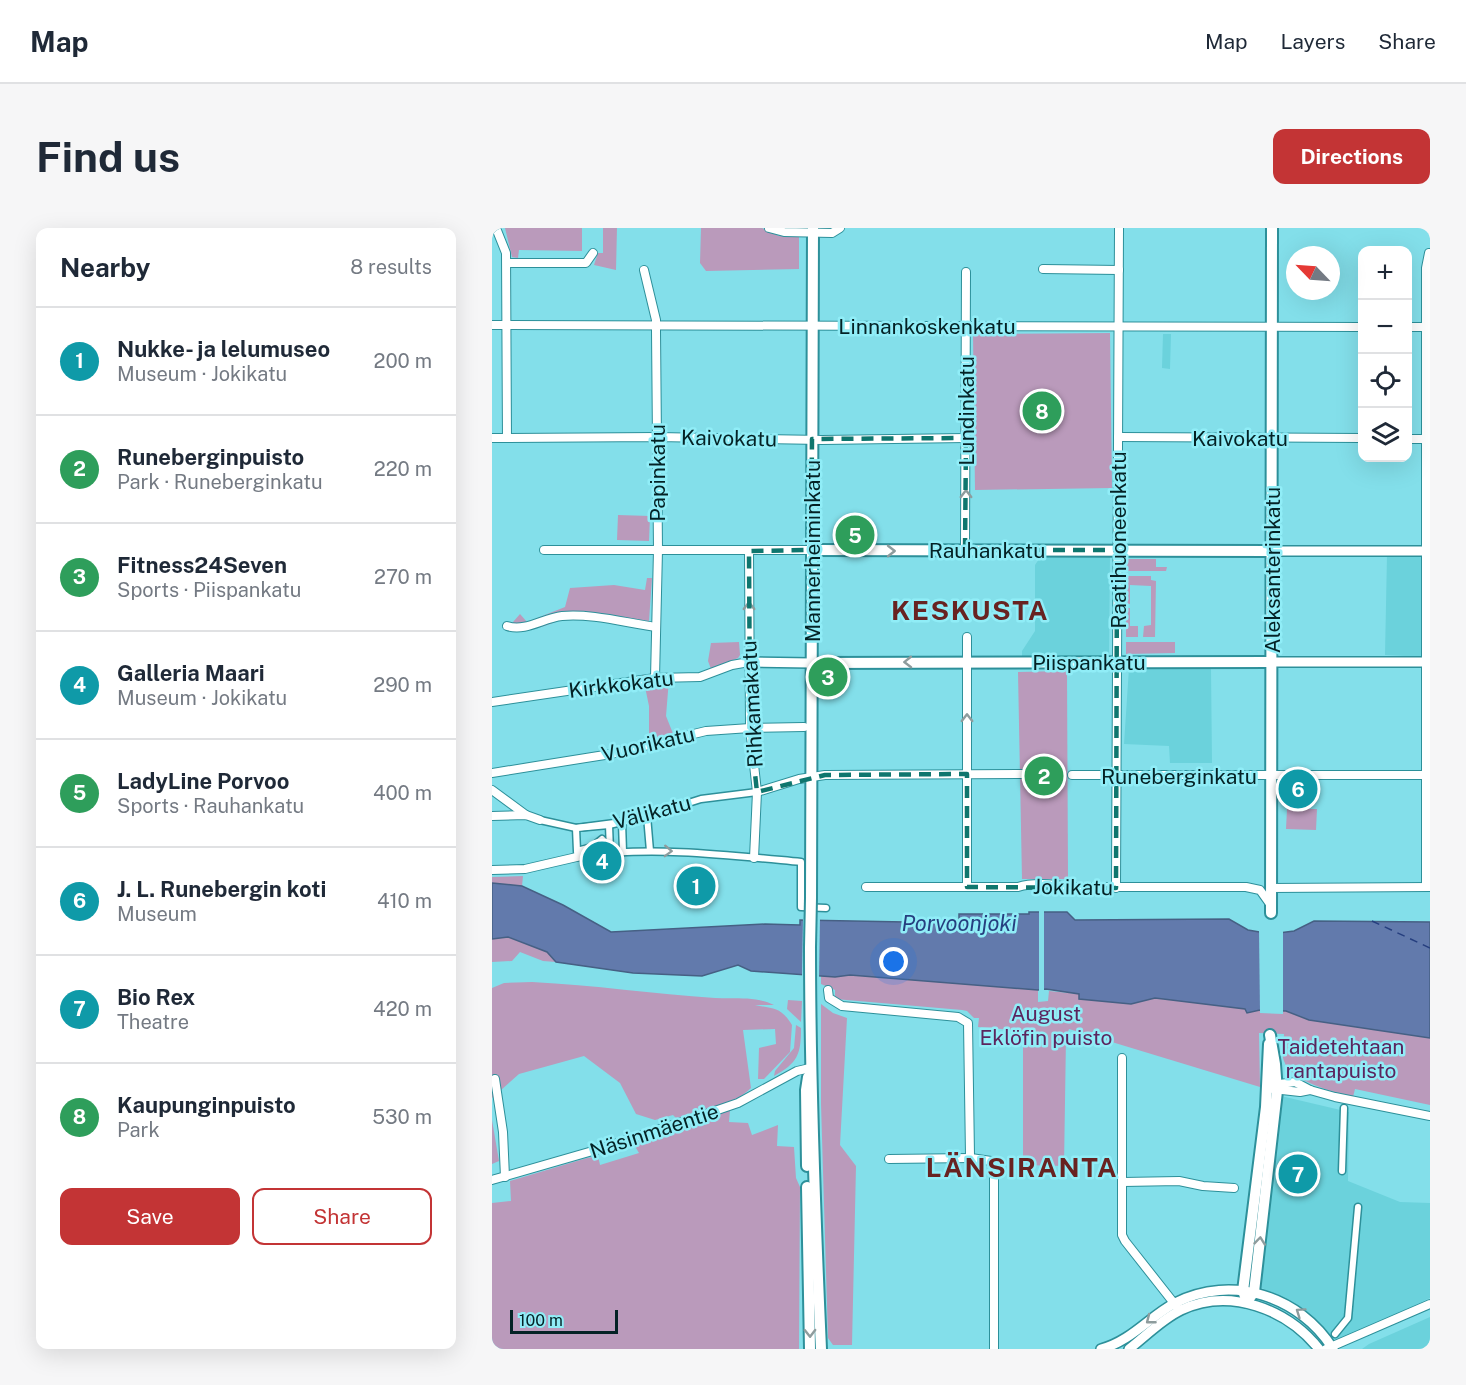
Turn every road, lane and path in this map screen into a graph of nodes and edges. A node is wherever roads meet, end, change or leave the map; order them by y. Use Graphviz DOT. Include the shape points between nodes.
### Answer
graph roads {
  1 [pos="496,228"];
  2 [pos="769,228"];
  3 [pos="840,228"];
  4 [pos="1119,228"];
  5 [pos="1272,228"];
  6 [pos="813,230"];
  7 [pos="1429,252"];
  8 [pos="593,253"];
  9 [pos="507,263"];
  10 [pos="1043,269"];
  11 [pos="644,270"];
  12 [pos="1119,270"];
  13 [pos="966,272"];
  14 [pos="492,325"];
  15 [pos="508,325"];
  16 [pos="656,325"];
  17 [pos="812,326"];
  18 [pos="966,326"];
  19 [pos="1118,326"];
  20 [pos="1272,326"];
  21 [pos="1358,327"];
  22 [pos="1412,327"];
  23 [pos="1428,327"];
  24 [pos="657,437"];
  25 [pos="1118,437"];
  26 [pos="492,438"];
  27 [pos="507,438"];
  28 [pos="966,438"];
  29 [pos="1272,438"];
  30 [pos="1358,438"];
  31 [pos="812,439"];
  32 [pos="1412,439"];
  33 [pos="1428,439"];
  34 [pos="544,550"];
  35 [pos="658,550"];
  36 [pos="749,550"];
  37 [pos="811,550"];
  38 [pos="965,550"];
  39 [pos="1118,550"];
  40 [pos="1272,551"];
  41 [pos="1429,551"];
  42 [pos="507,626"];
  43 [pos="656,627"];
  44 [pos="967,637"];
  45 [pos="1118,661"];
  46 [pos="749,662"];
  47 [pos="967,662"];
  48 [pos="1272,662"];
  49 [pos="1428,662"];
  50 [pos="812,663"];
  51 [pos="655,678"];
  52 [pos="492,702"];
  53 [pos="750,728"];
  54 [pos="804,728"];
  55 [pos="492,773"];
  56 [pos="967,774"];
  57 [pos="1023,774"];
  58 [pos="1117,775"];
  59 [pos="812,776"];
  60 [pos="1072,776"];
  61 [pos="1272,776"];
  62 [pos="1428,776"];
  63 [pos="492,790"];
  64 [pos="757,792"];
  65 [pos="526,814"];
  66 [pos="492,816"];
  67 [pos="647,816"];
  68 [pos="540,820"];
  69 [pos="622,822"];
  70 [pos="609,825"];
  71 [pos="576,828"];
  72 [pos="650,851"];
  73 [pos="610,852"];
  74 [pos="623,852"];
  75 [pos="578,856"];
  76 [pos="754,858"];
  77 [pos="492,870"];
  78 [pos="967,887"];
  79 [pos="1428,887"];
  80 [pos="866,888"];
  81 [pos="1116,888"];
  82 [pos="1271,888"];
  83 [pos="826,908"];
  84 [pos="1271,909"];
  85 [pos="828,990"];
  86 [pos="1122,1058"];
  87 [pos="810,1068"];
  88 [pos="495,1079"];
  89 [pos="1274,1087"];
  90 [pos="1344,1108"];
  91 [pos="1430,1116"];
  92 [pos="971,1158"];
  93 [pos="889,1159"];
  94 [pos="1342,1171"];
  95 [pos="505,1178"];
  96 [pos="492,1180"];
  97 [pos="1122,1182"];
  98 [pos="1234,1188"];
  99 [pos="1358,1207"];
  100 [pos="1249,1292"];
  101 [pos="1247,1302"];
  102 [pos="1430,1304"];
  103 [pos="1177,1307"];
  104 [pos="1335,1334"];
  105 [pos="1117,1347"];
  106 [pos="1330,1348"];
  107 [pos="810,1349"];
  108 [pos="821,1349"];
  109 [pos="994,1349"];
  110 [pos="1101,1349"];
  111 [pos="1130,1349"];
  112 [pos="1318,1349"];
  1 -- 9 [label="street"];
  2 -- 6 [label="street"];
  3 -- 6 [label="street" via="832,233"];
  4 -- 12 [label="street, Raatihuoneenkatu"];
  5 -- 20 [label="main road, Aleksanterinkatu"];
  6 -- 17 [label="main road, Mannerheiminkatu"];
  7 -- 23 [label="street"];
  8 -- 9 [label="street" via="586,263"];
  9 -- 15 [label="street"];
  10 -- 12 [label="street"];
  11 -- 16 [label="street, Papinkatu"];
  12 -- 19 [label="street, Raatihuoneenkatu"];
  13 -- 18 [label="street, Lundinkatu"];
  14 -- 15 [label="street, Linnankoskenkatu"];
  15 -- 16 [label="street, Linnankoskenkatu"];
  15 -- 27 [label="street"];
  16 -- 17 [label="street, Linnankoskenkatu"];
  16 -- 24 [label="street, Papinkatu"];
  17 -- 18 [label="street, Linnankoskenkatu"];
  17 -- 31 [label="main road, Mannerheiminkatu"];
  18 -- 19 [label="street, Linnankoskenkatu"];
  18 -- 28 [label="street, Lundinkatu"];
  19 -- 20 [label="street, Linnankoskenkatu"];
  19 -- 25 [label="street, Raatihuoneenkatu"];
  20 -- 21 [label="street, Linnankoskenkatu"];
  20 -- 29 [label="main road, Aleksanterinkatu"];
  22 -- 23 [label="street"];
  23 -- 33 [label="street"];
  24 -- 27 [label="street, Kaivokatu"];
  24 -- 31 [label="street, Kaivokatu"];
  24 -- 35 [label="street, Papinkatu"];
  25 -- 29 [label="street, Kaivokatu"];
  25 -- 39 [label="street, Raatihuoneenkatu"];
  26 -- 27 [label="street, Kaivokatu"];
  28 -- 31 [label="street, Kaivokatu"];
  38 -- 28 [label="street, Lundinkatu, one-way"];
  29 -- 30 [label="street, Kaivokatu"];
  29 -- 40 [label="main road, Aleksanterinkatu"];
  31 -- 37 [label="main road, Mannerheiminkatu"];
  32 -- 33 [label="street"];
  33 -- 41 [label="street"];
  34 -- 35 [label="street, Rauhankatu"];
  35 -- 36 [label="street, Rauhankatu"];
  35 -- 43 [label="street, Papinkatu"];
  36 -- 37 [label="street, Rauhankatu"];
  46 -- 36 [label="street, Rihkamakatu, one-way"];
  37 -- 38 [label="main road, Rauhankatu, one-way"];
  37 -- 50 [label="main road, Mannerheiminkatu"];
  38 -- 39 [label="main road, Rauhankatu"];
  39 -- 40 [label="main road, Rauhankatu"];
  39 -- 45 [label="street, Raatihuoneenkatu"];
  40 -- 41 [label="street, Rauhankatu"];
  40 -- 48 [label="main road, Aleksanterinkatu"];
  41 -- 49 [label="street"];
  42 -- 43 [label="street" via="518,628 577,615"];
  43 -- 51 [label="street, Papinkatu"];
  44 -- 47 [label="street"];
  45 -- 47 [label="main road, Piispankatu"];
  45 -- 48 [label="main road, Piispankatu"];
  45 -- 58 [label="street, Raatihuoneenkatu"];
  46 -- 50 [label="street, Piispankatu"];
  46 -- 51 [label="street, Kirkkokatu" via="700,677"];
  46 -- 53 [label="street, Rihkamakatu"];
  47 -- 50 [label="main road, Piispankatu, one-way"];
  56 -- 47 [label="street, one-way"];
  48 -- 49 [label="street, Piispankatu"];
  48 -- 61 [label="main road, Aleksanterinkatu"];
  49 -- 62 [label="street"];
  50 -- 59 [label="main road, Mannerheiminkatu"];
  51 -- 52 [label="street, Kirkkokatu"];
  53 -- 54 [label="street, Vuorikatu"];
  53 -- 55 [label="street, Vuorikatu" via="706,731 611,754"];
  53 -- 64 [label="street, Rihkamakatu"];
  56 -- 57 [label="street"];
  56 -- 59 [label="street"];
  56 -- 78 [label="street"];
  58 -- 60 [label="street, Runeberginkatu"];
  58 -- 61 [label="street, Runeberginkatu"];
  58 -- 81 [label="street, Raatihuoneenkatu"];
  59 -- 64 [label="street, Välikatu"];
  59 -- 87 [label="main road, Mannerheiminkatu, bridge"];
  61 -- 62 [label="street, Runeberginkatu"];
  61 -- 82 [label="main road, Aleksanterinkatu"];
  62 -- 79 [label="street"];
  63 -- 65 [label="street"];
  64 -- 67 [label="street, Välikatu" via="701,799"];
  64 -- 76 [label="street, Rihkamakatu"];
  65 -- 66 [label="street, Välikatu"];
  65 -- 68 [label="street, Välikatu"];
  67 -- 69 [label="street, Välikatu"];
  67 -- 72 [label="street"];
  68 -- 71 [label="street, Välikatu"];
  69 -- 70 [label="street, Välikatu"];
  69 -- 74 [label="street"];
  70 -- 71 [label="street, Välikatu"];
  70 -- 73 [label="street"];
  71 -- 75 [label="street" via="577,851 603,840 593,849 577,852"];
  72 -- 74 [label="street"];
  72 -- 76 [label="street, one-way"];
  73 -- 74 [label="street"];
  73 -- 75 [label="street"];
  75 -- 77 [label="street" via="525,869"];
  76 -- 83 [label="street" via="801,862 801,907"];
  78 -- 80 [label="street, Jokikatu"];
  78 -- 81 [label="street, Jokikatu"];
  79 -- 82 [label="street"];
  81 -- 84 [label="street, Jokikatu" via="1246,887 1260,890"];
  82 -- 84 [label="main road, Aleksanterinkatu"];
  85 -- 92 [label="street" via="829,998 842,1006 958,1017 968,1023"];
  86 -- 97 [label="street"];
  87 -- 95 [label="street, Näsinmäentie" via="738,1103"];
  87 -- 107 [label="main road, one-way" via="806,1090"];
  87 -- 108 [label="main road"];
  88 -- 95 [label="street"];
  89 -- 91 [label="street" via="1310,1090"];
  89 -- 100 [label="main road"];
  90 -- 94 [label="street"];
  92 -- 93 [label="street"];
  92 -- 109 [label="street" via="991,1161 994,1166"];
  95 -- 96 [label="street, Näsinmäentie"];
  97 -- 98 [label="street" via="1179,1180"];
  97 -- 103 [label="street" via="1122,1235"];
  99 -- 104 [label="street" via="1348,1318"];
  100 -- 101 [label="main road"];
  100 -- 103 [label="street" via="1200,1294"];
  106 -- 100 [label="street, one-way" via="1321,1332 1294,1308"];
  101 -- 103 [label="street" via="1212,1300"];
  101 -- 112 [label="street" via="1284,1318"];
  102 -- 106 [label="street"];
  103 -- 105 [label="street, one-way"];
  103 -- 111 [label="street"];
  105 -- 110 [label="street"];
}
